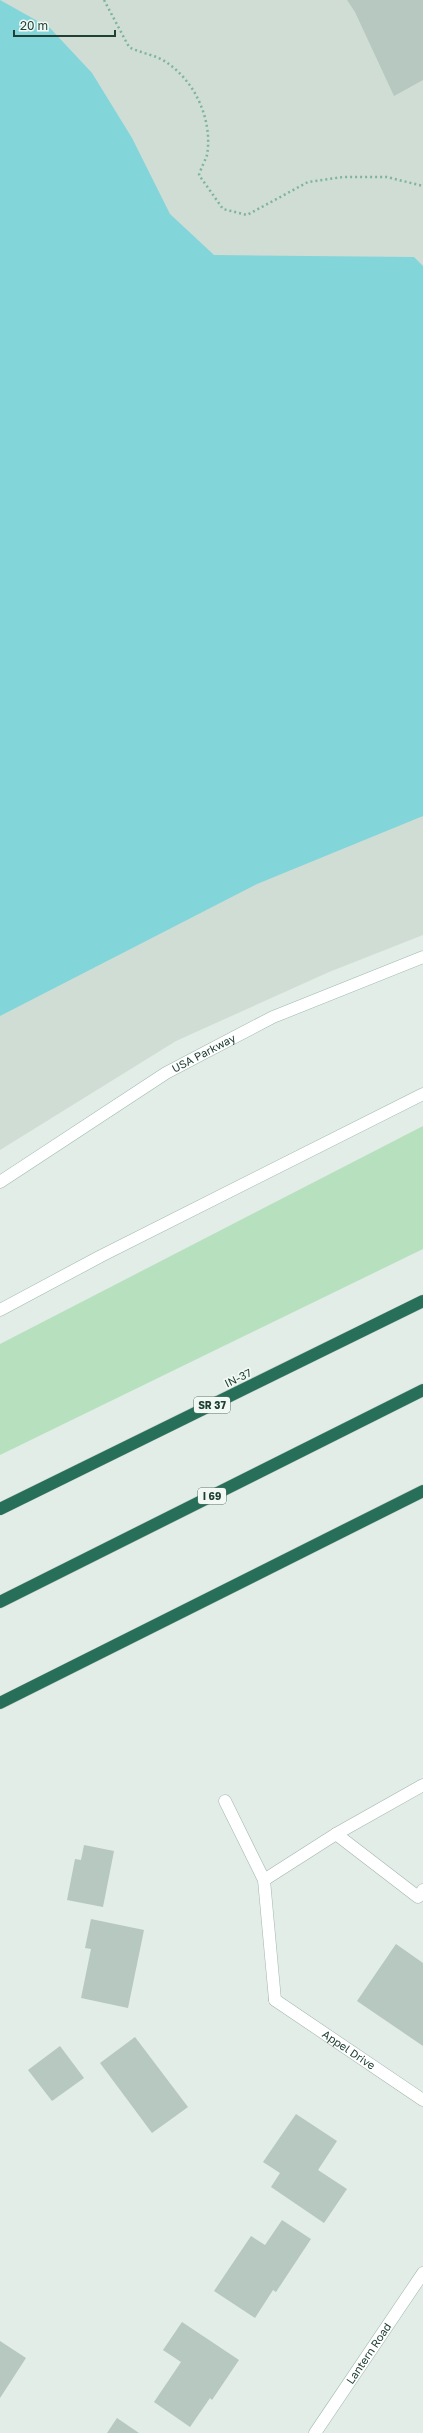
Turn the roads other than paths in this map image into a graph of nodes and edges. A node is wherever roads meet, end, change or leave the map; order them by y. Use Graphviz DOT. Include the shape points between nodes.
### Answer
graph roads {
  1 [pos="423,957"];
  2 [pos="423,1094"];
  3 [pos="0,1182"];
  4 [pos="423,1301"];
  5 [pos="0,1310"];
  6 [pos="423,1390"];
  7 [pos="423,1491"];
  8 [pos="0,1510"];
  9 [pos="0,1602"];
  10 [pos="0,1703"];
  11 [pos="423,1785"];
  12 [pos="225,1800"];
  13 [pos="336,1834"];
  14 [pos="264,1880"];
  15 [pos="423,1890"];
  16 [pos="423,2100"];
  17 [pos="423,2273"];
  18 [pos="318,2432"];
  1 -- 3 [label="street, USA Parkway" via="273,1017 166,1073"];
  2 -- 5 [label="street"];
  4 -- 8 [label="highway, IN-37 / SR 37"];
  6 -- 9 [label="highway, I 69"];
  7 -- 10 [label="highway"];
  11 -- 13 [label="street"];
  12 -- 14 [label="street"];
  13 -- 14 [label="street"];
  13 -- 15 [label="street" via="418,1898"];
  14 -- 16 [label="street, Appel Drive" via="275,2000"];
  17 -- 18 [label="street, Lantern Road"];
}
